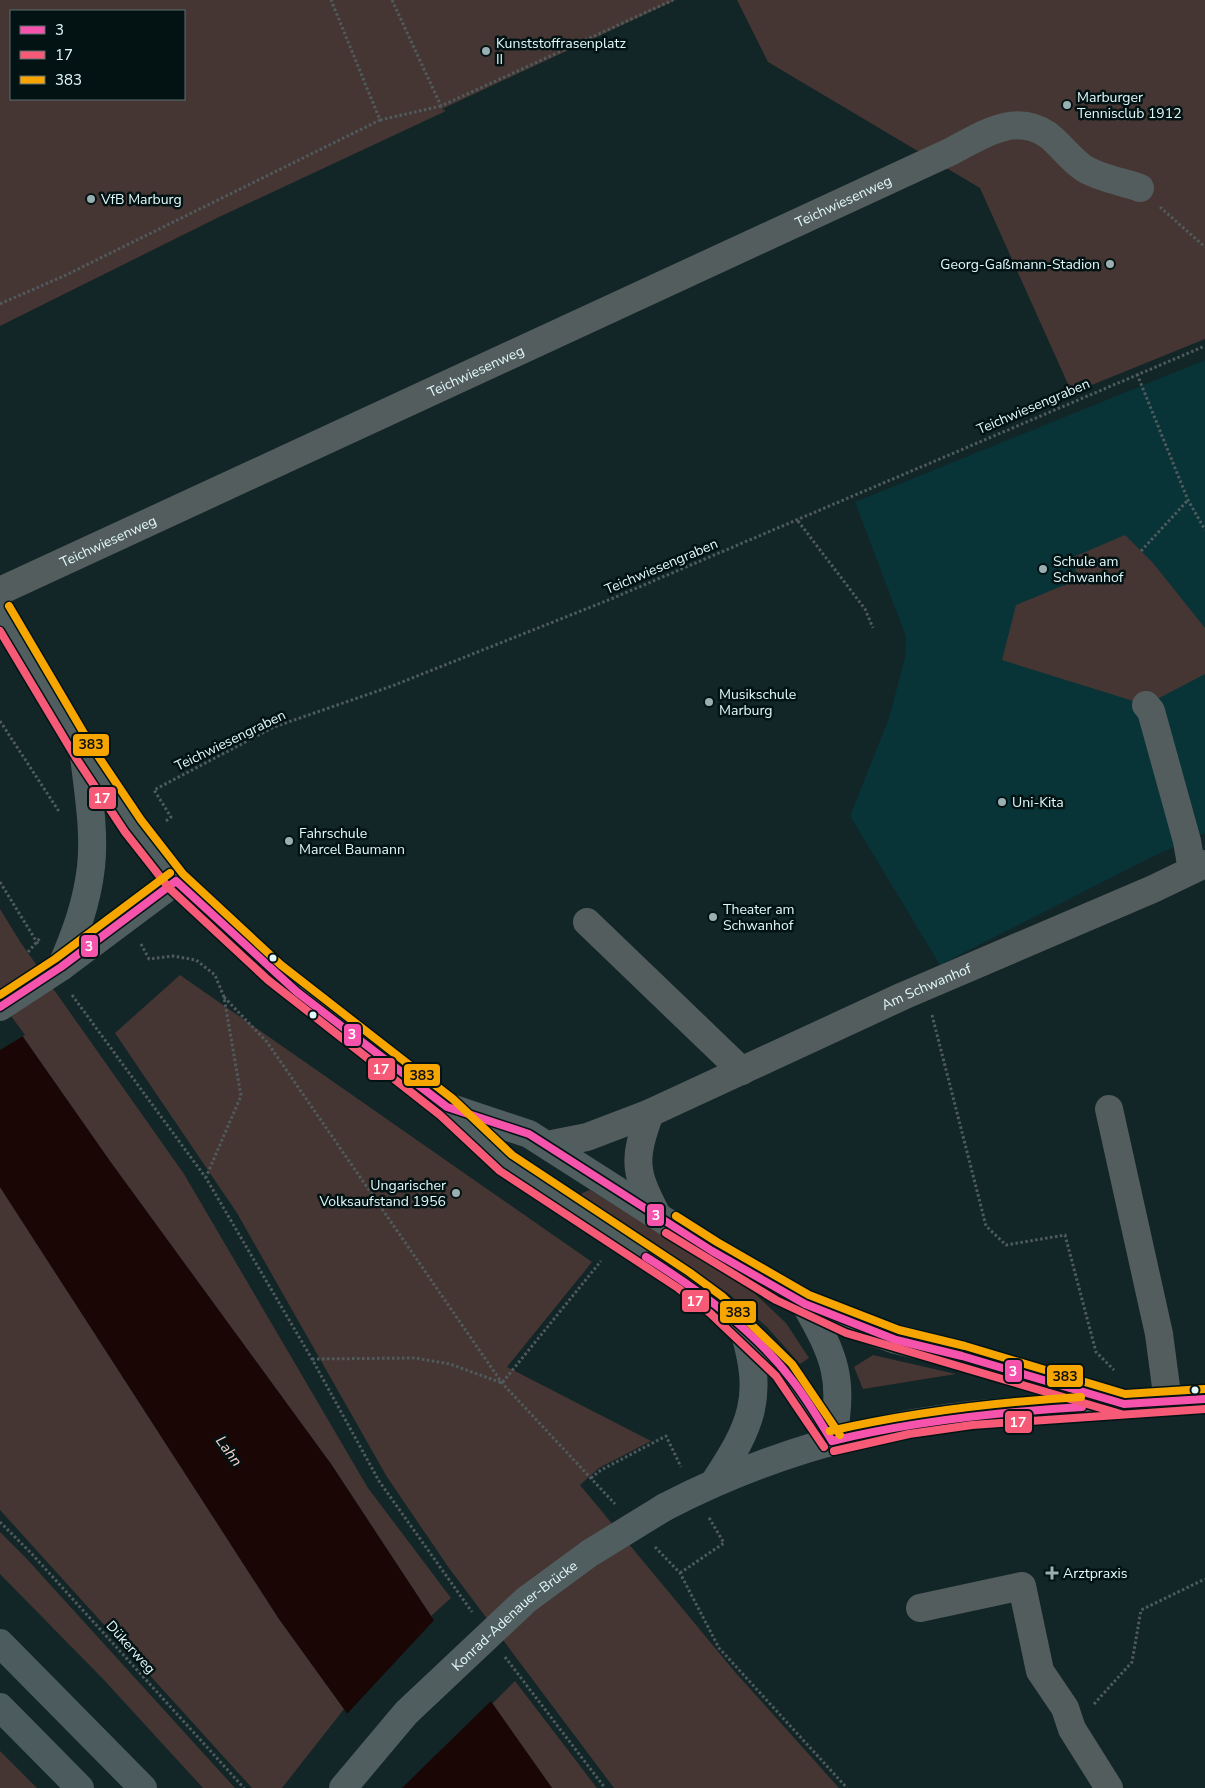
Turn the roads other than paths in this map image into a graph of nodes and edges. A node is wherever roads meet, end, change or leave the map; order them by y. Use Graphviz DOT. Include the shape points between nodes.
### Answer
graph roads {
  1 [pos="1140,188"];
  2 [pos="0,591"];
  3 [pos="0,611"];
  4 [pos="1146,705"];
  5 [pos="84,752"];
  6 [pos="1199,867"];
  7 [pos="176,881"];
  8 [pos="587,922"];
  9 [pos="57,968"];
  10 [pos="0,1007"];
  11 [pos="742,1071"];
  12 [pos="447,1107"];
  13 [pos="1109,1109"];
  14 [pos="650,1113"];
  15 [pos="547,1145"];
  16 [pos="657,1215"];
  17 [pos="805,1304"];
  18 [pos="744,1329"];
  19 [pos="1205,1399"];
  20 [pos="1168,1402"];
  21 [pos="1124,1404"];
  22 [pos="832,1441"];
  23 [pos="705,1487"];
  24 [pos="920,1608"];
  25 [pos="0,1643"];
  26 [pos="0,1707"];
  27 [pos="80,1788"];
  28 [pos="143,1788"];
  29 [pos="343,1788"];
  30 [pos="1109,1788"];
  1 -- 2 [label="street, Teichwiesenweg" via="1086,169 1047,134 1018,124 996,128"];
  3 -- 5 [label="main road"];
  4 -- 6 [label="street" via="1151,711 1187,841"];
  5 -- 7 [label="main road" via="133,826"];
  5 -- 9 [label="main road" via="91,866 81,917"];
  6 -- 11 [label="street, Am Schwanhof" via="903,996"];
  7 -- 9 [label="main road"];
  7 -- 12 [label="main road" via="297,992"];
  8 -- 11 [label="street"];
  9 -- 10 [label="main road, bridge"];
  11 -- 14 [label="street, Am Schwanhof"];
  12 -- 15 [label="main road" via="514,1128"];
  12 -- 18 [label="main road" via="506,1163 684,1280"];
  13 -- 20 [label="street" via="1159,1334"];
  14 -- 15 [label="street, Am Schwanhof" via="587,1137"];
  14 -- 16 [label="street" via="637,1158 641,1184"];
  15 -- 16 [label="main road"];
  16 -- 17 [label="main road" via="712,1251"];
  17 -- 21 [label="main road" via="896,1340"];
  17 -- 22 [label="main road" via="835,1364 838,1416"];
  18 -- 22 [label="main road" via="784,1370"];
  18 -- 23 [label="main road" via="753,1360 754,1398 736,1450"];
  19 -- 20 [label="main road, Konrad-Adenauer-Brücke"];
  20 -- 21 [label="main road, Konrad-Adenauer-Brücke"];
  21 -- 22 [label="main road, Konrad-Adenauer-Brücke" via="971,1415 907,1424"];
  22 -- 23 [label="main road, Konrad-Adenauer-Brücke"];
  23 -- 29 [label="main road, Konrad-Adenauer-Brücke, bridge" via="665,1507 590,1553 526,1600 406,1713"];
  24 -- 30 [label="street" via="1022,1586 1040,1671 1065,1708 1072,1729"];
  25 -- 28 [label="highway"];
  26 -- 27 [label="highway"];
}
